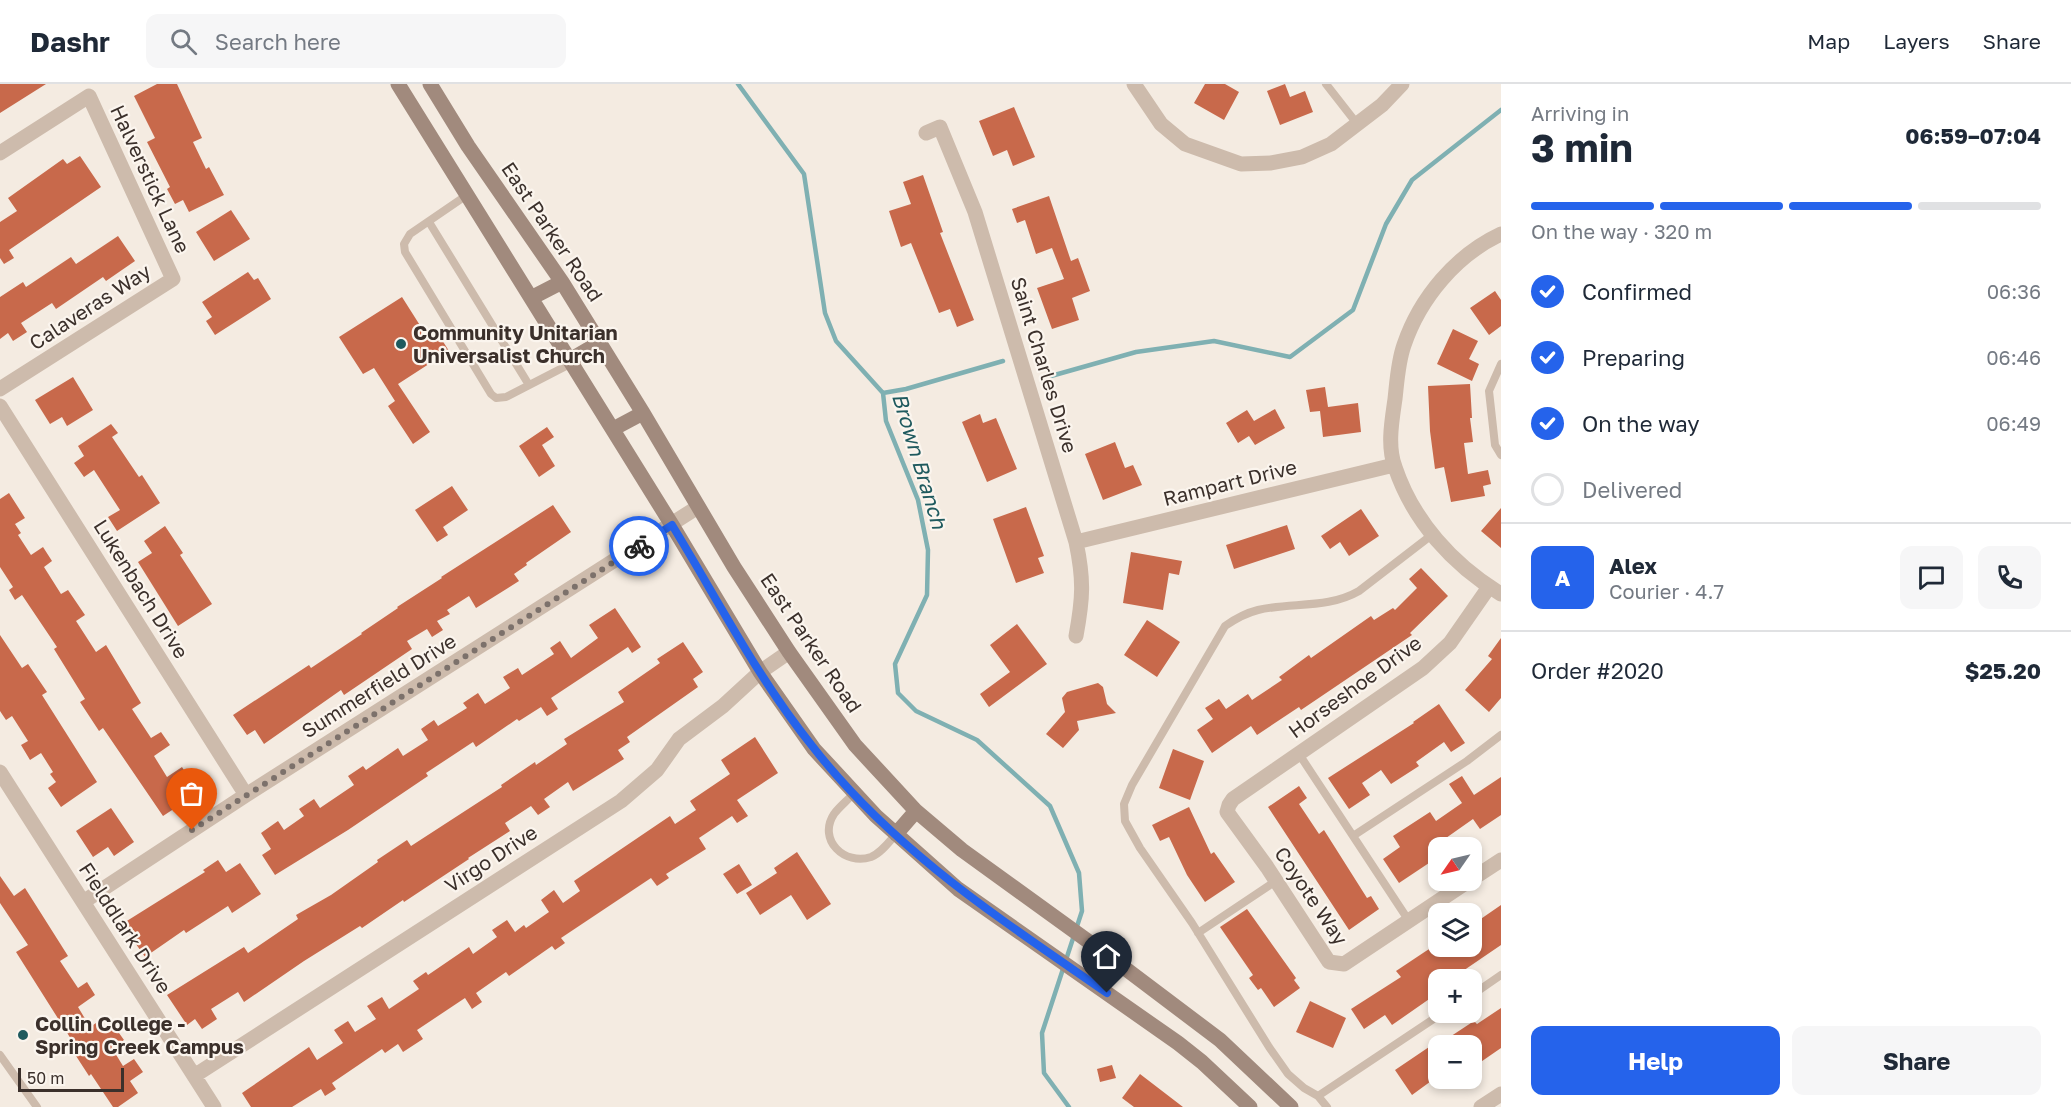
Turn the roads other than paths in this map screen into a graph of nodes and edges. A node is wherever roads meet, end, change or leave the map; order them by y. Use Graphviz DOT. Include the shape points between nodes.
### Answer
graph roads {
  1 [pos="398,84"];
  2 [pos="430,84"];
  3 [pos="1134,84"];
  4 [pos="1326,84"];
  5 [pos="1402,84"];
  6 [pos="1358,125"];
  7 [pos="926,133"];
  8 [pos="468,146"];
  9 [pos="0,153"];
  10 [pos="446,162"];
  11 [pos="467,195"];
  12 [pos="429,222"];
  13 [pos="1501,234"];
  14 [pos="173,279"];
  15 [pos="562,282"];
  16 [pos="531,298"];
  17 [pos="599,343"];
  18 [pos="571,362"];
  19 [pos="1501,364"];
  20 [pos="529,385"];
  21 [pos="0,389"];
  22 [pos="0,406"];
  23 [pos="643,413"];
  24 [pos="613,429"];
  25 [pos="1501,455"];
  26 [pos="1394,465"];
  27 [pos="699,507"];
  28 [pos="672,525"];
  29 [pos="1433,534"];
  30 [pos="1076,542"];
  31 [pos="1495,591"];
  32 [pos="1076,636"];
  33 [pos="789,652"];
  34 [pos="760,672"];
  35 [pos="1501,735"];
  36 [pos="1299,754"];
  37 [pos="0,772"];
  38 [pos="854,793"];
  39 [pos="246,795"];
  40 [pos="1229,805"];
  41 [pos="916,811"];
  42 [pos="896,834"];
  43 [pos="1353,836"];
  44 [pos="1501,860"];
  45 [pos="1482,873"];
  46 [pos="1276,881"];
  47 [pos="1454,891"];
  48 [pos="82,902"];
  49 [pos="1408,921"];
  50 [pos="1198,933"];
  51 [pos="1501,975"];
  52 [pos="1482,988"];
  53 [pos="1428,1023"];
  54 [pos="1220,1040"];
  55 [pos="0,1055"];
  56 [pos="1202,1062"];
  57 [pos="194,1076"];
  58 [pos="1501,1094"];
  59 [pos="1318,1096"];
  60 [pos="37,1107"];
  61 [pos="214,1107"];
  62 [pos="1250,1107"];
  63 [pos="1291,1107"];
  64 [pos="1327,1107"];
  65 [pos="1481,1107"];
  1 -- 10 [label="main road"];
  2 -- 8 [label="main road, East Parker Road"];
  3 -- 6 [label="street" via="1161,124 1185,144 1241,164 1302,157 1331,144"];
  4 -- 6 [label="lane"];
  5 -- 6 [label="street"];
  7 -- 30 [label="street, Saint Charles Drive" via="940,127 975,212"];
  8 -- 10 [label="main road"];
  8 -- 15 [label="main road, East Parker Road"];
  9 -- 14 [label="street, Halverstick Lane" via="89,96"];
  10 -- 11 [label="main road"];
  11 -- 12 [label="lane"];
  11 -- 16 [label="main road"];
  12 -- 20 [label="lane"];
  12 -- 20 [label="lane" via="411,234 405,252 491,394 506,397"];
  13 -- 26 [label="street" via="1464,257 1438,282 1419,312 1404,345 1397,378 1391,427"];
  14 -- 21 [label="street, Calaveras Way"];
  15 -- 16 [label="main road"];
  15 -- 17 [label="main road, East Parker Road"];
  16 -- 18 [label="main road"];
  17 -- 18 [label="main road"];
  17 -- 23 [label="main road, East Parker Road"];
  18 -- 20 [label="lane"];
  18 -- 24 [label="main road"];
  19 -- 25 [label="lane" via="1489,391 1495,445"];
  22 -- 39 [label="street, Lukenbach Drive"];
  23 -- 24 [label="main road"];
  23 -- 27 [label="main road, East Parker Road"];
  24 -- 28 [label="main road"];
  26 -- 29 [label="street" via="1417,516"];
  26 -- 30 [label="street, Rampart Drive"];
  27 -- 28 [label="street, Summerfield Drive"];
  27 -- 33 [label="main road, East Parker Road"];
  28 -- 34 [label="main road"];
  28 -- 39 [label="street, Summerfield Drive"];
  29 -- 31 [label="street" via="1460,563"];
  29 -- 50 [label="lane" via="1346,598 1258,610 1238,617 1216,639 1124,804 1125,821 1140,848"];
  30 -- 32 [label="street, Saint Charles Drive" via="1083,600"];
  31 -- 36 [label="street, Horseshoe Drive" via="1423,668"];
  33 -- 34 [label="street, Virgo Drive"];
  33 -- 41 [label="main road, East Parker Road" via="855,745"];
  34 -- 38 [label="main road" via="814,749"];
  34 -- 57 [label="street, Virgo Drive" via="679,739 657,770 621,801"];
  35 -- 43 [label="lane"];
  36 -- 40 [label="street, Horseshoe Drive"];
  36 -- 43 [label="lane"];
  37 -- 48 [label="street, Fielddlark Drive"];
  38 -- 42 [label="main road"];
  38 -- 42 [label="lane" via="833,816 830,837 838,852 851,858 868,858 879,853"];
  39 -- 48 [label="street, Summerfield Drive"];
  40 -- 46 [label="street, Coyote Way" via="1227,812"];
  41 -- 42 [label="main road"];
  41 -- 54 [label="main road, East Parker Road" via="978,862"];
  42 -- 56 [label="main road" via="958,889"];
  43 -- 49 [label="lane"];
  44 -- 45 [label="street, Coyote Way"];
  46 -- 49 [label="street, Coyote Way" via="1329,962 1344,964"];
  46 -- 50 [label="lane"];
  47 -- 49 [label="street, Coyote Way"];
  48 -- 57 [label="street, Fielddlark Drive"];
  50 -- 59 [label="lane" via="1288,1074"];
  51 -- 52 [label="lane"];
  53 -- 59 [label="lane"];
  54 -- 56 [label="main road"];
  54 -- 63 [label="main road, East Parker Road"];
  55 -- 60 [label="lane"];
  56 -- 62 [label="main road"];
  57 -- 61 [label="street, Fielddlark Drive"];
  58 -- 65 [label="street"];
  59 -- 64 [label="lane"];
}
